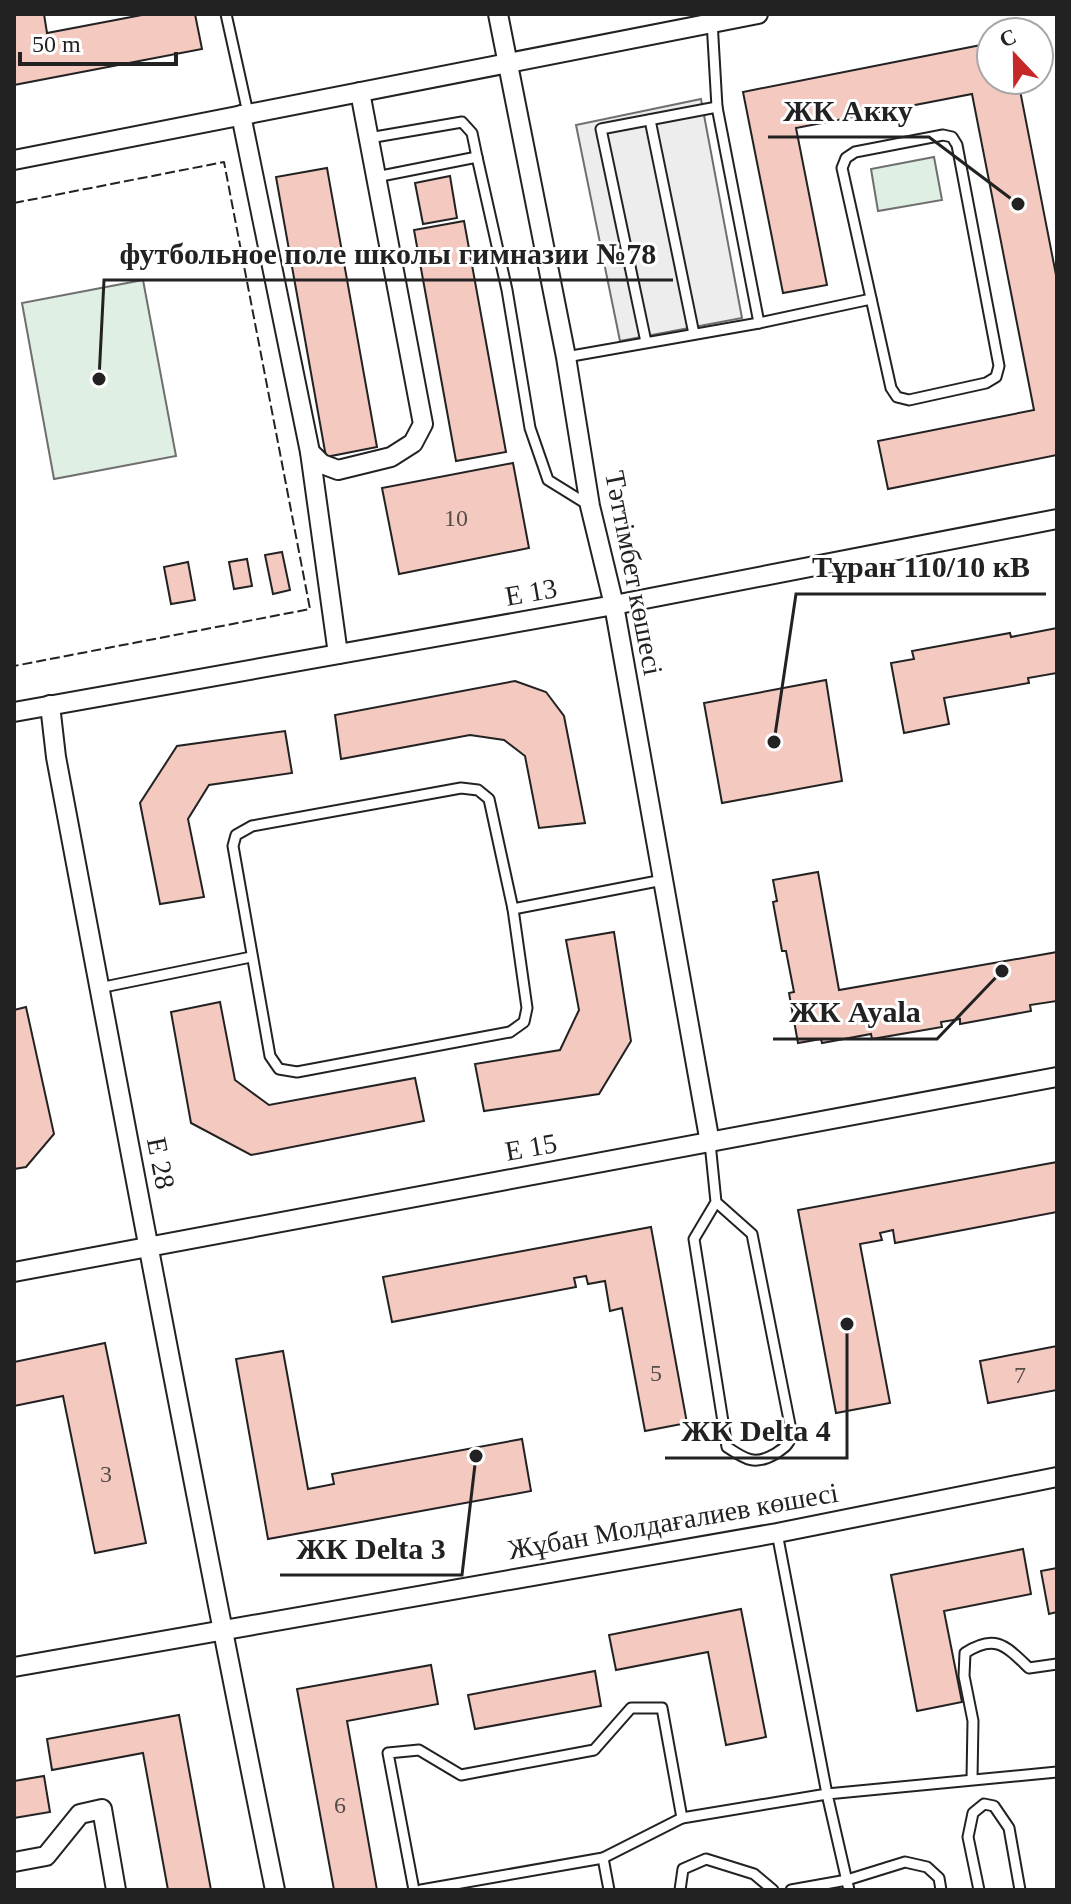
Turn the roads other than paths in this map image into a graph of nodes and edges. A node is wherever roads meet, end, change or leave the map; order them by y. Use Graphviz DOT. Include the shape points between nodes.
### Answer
graph roads {
  1 [pos="226,14"];
  2 [pos="498,14"];
  3 [pos="758,14"];
  4 [pos="712,18"];
  5 [pos="507,64"];
  6 [pos="360,92"];
  7 [pos="717,107"];
  8 [pos="244,114"];
  9 [pos="650,120"];
  10 [pos="369,138"];
  11 [pos="477,157"];
  12 [pos="14,160"];
  13 [pos="376,177"];
  14 [pos="871,299"];
  15 [pos="759,323"];
  16 [pos="694,334"];
  17 [pos="646,342"];
  18 [pos="566,357"];
  19 [pos="310,452"];
  20 [pos="590,506"];
  21 [pos="1057,519"];
  22 [pos="614,605"];
  23 [pos="338,654"];
  24 [pos="50,705"];
  25 [pos="14,712"];
  26 [pos="663,880"];
  27 [pos="513,909"];
  28 [pos="251,957"];
  29 [pos="99,988"];
  30 [pos="1057,1077"];
  31 [pos="710,1143"];
  32 [pos="716,1202"];
  33 [pos="148,1246"];
  34 [pos="14,1272"];
  35 [pos="1057,1477"];
  36 [pos="777,1533"];
  37 [pos="221,1630"];
  38 [pos="1057,1664"];
  39 [pos="14,1667"];
  40 [pos="1057,1772"];
  41 [pos="972,1779"];
  42 [pos="827,1794"];
  43 [pos="682,1818"];
  44 [pos="603,1858"];
  45 [pos="14,1862"];
  46 [pos="848,1885"];
  47 [pos="116,1890"];
  48 [pos="275,1890"];
  49 [pos="414,1890"];
  50 [pos="421,1890"];
  51 [pos="609,1890"];
  52 [pos="680,1890"];
  53 [pos="773,1890"];
  54 [pos="791,1890"];
  55 [pos="941,1890"];
  56 [pos="979,1890"];
  57 [pos="1020,1890"];
  1 -- 8 [label="lane"];
  2 -- 5 [label="street, Тәттімбет көшесі"];
  3 -- 4 [label="street"];
  4 -- 5 [label="street"];
  4 -- 7 [label="lane"];
  5 -- 6 [label="street"];
  5 -- 18 [label="street, Тәттімбет көшесі"];
  6 -- 8 [label="street"];
  6 -- 10 [label="street"];
  7 -- 9 [label="lane"];
  7 -- 15 [label="lane"];
  8 -- 12 [label="street"];
  8 -- 19 [label="street"];
  9 -- 16 [label="lane"];
  9 -- 17 [label="lane" via="601,129"];
  10 -- 11 [label="lane" via="462,122 472,133"];
  10 -- 13 [label="street"];
  11 -- 13 [label="lane"];
  11 -- 20 [label="lane" via="530,428 548,480"];
  13 -- 19 [label="street" via="423,424 413,443 391,457 338,470"];
  14 -- 14 [label="lane" via="897,397 909,400 996,377 999,366 952,137 855,152 846,158 842,168"];
  14 -- 15 [label="lane"];
  15 -- 16 [label="lane"];
  16 -- 17 [label="lane"];
  17 -- 18 [label="lane"];
  18 -- 20 [label="street, Тәттімбет көшесі"];
  19 -- 23 [label="street"];
  20 -- 22 [label="street, Тәттімбет көшесі"];
  21 -- 22 [label="street, E 13"];
  22 -- 23 [label="street, E 13"];
  22 -- 26 [label="street, Тәттімбет көшесі"];
  23 -- 24 [label="street, E 13"];
  24 -- 25 [label="street, E 13"];
  24 -- 29 [label="street, E 28"];
  26 -- 27 [label="lane"];
  26 -- 31 [label="street, Тәттімбет көшесі"];
  27 -- 28 [label="lane" via="527,1008 524,1022 510,1032 297,1072 279,1069 270,1056"];
  27 -- 28 [label="lane" via="489,799 478,790 461,788 252,826 236,835 233,846"];
  28 -- 29 [label="lane"];
  29 -- 33 [label="street, E 28"];
  30 -- 31 [label="street, E 15"];
  31 -- 32 [label="lane"];
  31 -- 33 [label="street, E 15"];
  32 -- 32 [label="lane" via="694,1239 727,1447 746,1459 763,1460 788,1446 792,1435 752,1234"];
  33 -- 34 [label="street, E 15"];
  33 -- 37 [label="street, E 28"];
  35 -- 36 [label="street, Жұбан Молдағалиев көшесі"];
  36 -- 37 [label="street, Жұбан Молдағалиев көшесі"];
  36 -- 42 [label="lane"];
  37 -- 39 [label="street, Жұбан Молдағалиев көшесі"];
  37 -- 48 [label="street, E 28"];
  38 -- 41 [label="lane" via="1029,1668 1006,1645 982,1642 965,1653 973,1721"];
  40 -- 41 [label="lane"];
  41 -- 42 [label="lane"];
  42 -- 43 [label="lane"];
  42 -- 46 [label="lane"];
  43 -- 44 [label="lane"];
  43 -- 49 [label="lane" via="662,1708 631,1708 594,1750 461,1775 419,1750 388,1753"];
  44 -- 50 [label="lane"];
  44 -- 51 [label="lane"];
  45 -- 47 [label="street" via="46,1856 80,1814 102,1809"];
  46 -- 54 [label="lane"];
  46 -- 55 [label="lane" via="905,1862 927,1867 939,1878"];
  52 -- 53 [label="lane" via="683,1869 706,1859 754,1874"];
  56 -- 57 [label="lane" via="968,1837 973,1813 984,1804 994,1806 1009,1828"];
}
